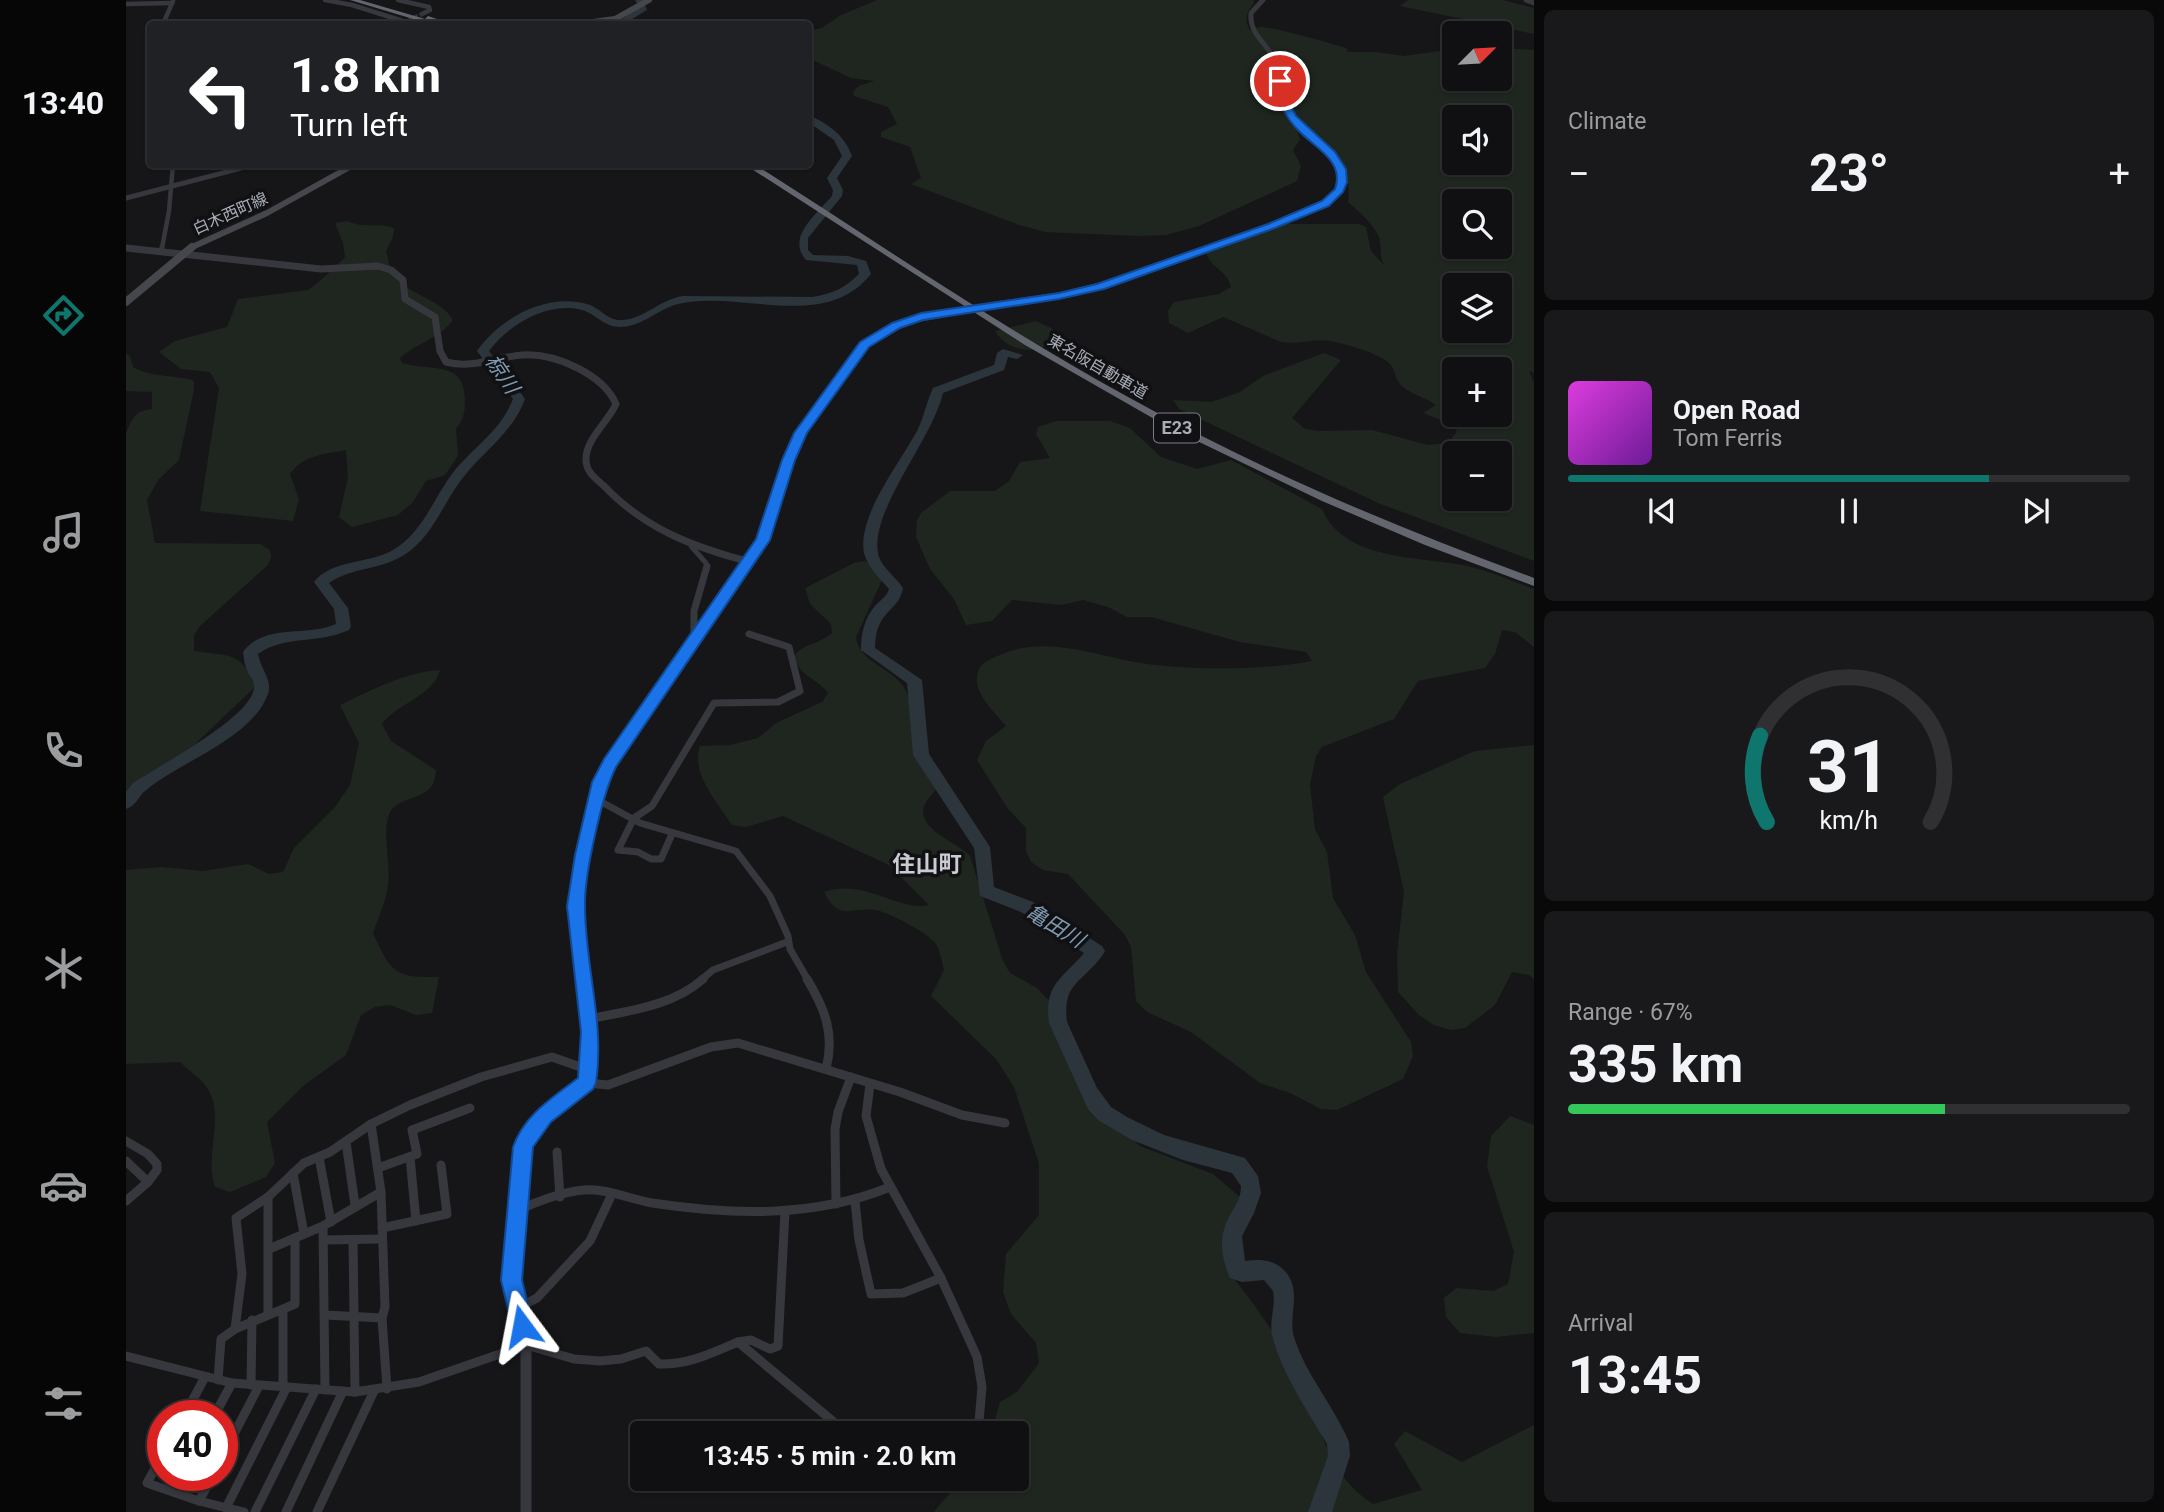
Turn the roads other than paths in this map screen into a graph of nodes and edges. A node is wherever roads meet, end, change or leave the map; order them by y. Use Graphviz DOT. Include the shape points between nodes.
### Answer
graph roads {
  1 [pos="325,0"];
  2 [pos="347,0"];
  3 [pos="353,0"];
  4 [pos="398,0"];
  5 [pos="1264,0"];
  6 [pos="1526,0"];
  7 [pos="173,1"];
  8 [pos="648,1"];
  9 [pos="371,2"];
  10 [pos="1534,3"];
  11 [pos="126,4"];
  12 [pos="424,13"];
  13 [pos="164,21"];
  14 [pos="407,21"];
  15 [pos="427,21"];
  16 [pos="438,21"];
  17 [pos="607,21"];
  18 [pos="172,168"];
  19 [pos="242,168"];
  20 [pos="348,168"];
  21 [pos="755,168"];
  22 [pos="765,168"];
  23 [pos="169,188"];
  24 [pos="126,198"];
  25 [pos="806,198"];
  26 [pos="847,224"];
  27 [pos="126,248"];
  28 [pos="162,251"];
  29 [pos="181,253"];
  30 [pos="126,302"];
  31 [pos="691,545"];
  32 [pos="750,562"];
  33 [pos="1534,574"];
  34 [pos="1534,582"];
  35 [pos="749,634"];
  36 [pos="694,644"];
  37 [pos="596,799"];
  38 [pos="634,818"];
  39 [pos="672,834"];
  40 [pos="787,942"];
  41 [pos="589,1018"];
  42 [pos="826,1069"];
  43 [pos="589,1070"];
  44 [pos="851,1077"];
  45 [pos="587,1083"];
  46 [pos="870,1084"];
  47 [pos="470,1108"];
  48 [pos="1005,1123"];
  49 [pos="371,1124"];
  50 [pos="126,1141"];
  51 [pos="346,1142"];
  52 [pos="557,1152"];
  53 [pos="319,1157"];
  54 [pos="410,1157"];
  55 [pos="126,1161"];
  56 [pos="441,1165"];
  57 [pos="378,1168"];
  58 [pos="293,1173"];
  59 [pos="148,1182"];
  60 [pos="890,1187"];
  61 [pos="381,1192"];
  62 [pos="612,1194"];
  63 [pos="268,1197"];
  64 [pos="560,1197"];
  65 [pos="126,1201"];
  66 [pos="855,1201"];
  67 [pos="836,1204"];
  68 [pos="355,1205"];
  69 [pos="517,1210"];
  70 [pos="785,1212"];
  71 [pos="415,1221"];
  72 [pos="327,1224"];
  73 [pos="382,1228"];
  74 [pos="299,1236"];
  75 [pos="381,1239"];
  76 [pos="325,1240"];
  77 [pos="353,1240"];
  78 [pos="269,1249"];
  79 [pos="942,1278"];
  80 [pos="518,1308"];
  81 [pos="283,1310"];
  82 [pos="268,1314"];
  83 [pos="325,1315"];
  84 [pos="354,1316"];
  85 [pos="382,1318"];
  86 [pos="253,1320"];
  87 [pos="235,1329"];
  88 [pos="738,1342"];
  89 [pos="526,1345"];
  90 [pos="126,1356"];
  91 [pos="205,1377"];
  92 [pos="218,1380"];
  93 [pos="232,1382"];
  94 [pos="255,1385"];
  95 [pos="285,1387"];
  96 [pos="321,1389"];
  97 [pos="387,1389"];
  98 [pos="343,1391"];
  99 [pos="374,1391"];
  100 [pos="355,1392"];
  101 [pos="193,1400"];
  102 [pos="222,1400"];
  103 [pos="833,1421"];
  104 [pos="979,1421"];
  105 [pos="238,1422"];
  106 [pos="171,1491"];
  107 [pos="204,1491"];
  108 [pos="174,1492"];
  109 [pos="199,1501"];
  110 [pos="226,1508"];
  111 [pos="244,1512"];
  112 [pos="255,1512"];
  113 [pos="286,1512"];
  114 [pos="317,1512"];
  115 [pos="526,1512"];
  1 -- 14 [label="street"];
  2 -- 9 [label="highway"];
  3 -- 9 [label="highway"];
  4 -- 12 [label="street" via="429,7"];
  5 -- 32 [label="street, bridge" via="1251,13 1251,26 1277,65 1287,109 1301,129 1339,164 1342,182 1336,194 1310,212 1100,286 910,320 864,344 793,447 767,531"];
  6 -- 10 [label="street"];
  7 -- 11 [label="street"];
  7 -- 13 [label="street"];
  8 -- 17 [label="main road"];
  9 -- 15 [label="highway"];
  9 -- 16 [label="highway"];
  18 -- 23 [label="street"];
  19 -- 23 [label="street"];
  20 -- 29 [label="main road, 白木西町線"];
  21 -- 25 [label="highway, 東名阪自動車道 / E23"];
  22 -- 25 [label="highway, 東名阪自動車道 / E23"];
  23 -- 24 [label="street"];
  23 -- 28 [label="street"];
  25 -- 26 [label="highway, 東名阪自動車道 / E23"];
  26 -- 33 [label="highway, 東名阪自動車道 / E23" via="1057,353 1207,436 1382,516"];
  26 -- 34 [label="highway, 東名阪自動車道 / E23" via="1049,356 1201,441 1379,523"];
  27 -- 28 [label="street"];
  28 -- 29 [label="street"];
  29 -- 30 [label="main road, 白木西町線"];
  29 -- 31 [label="street" via="321,269 387,268 403,280 407,300 435,317 443,360 458,366 541,355 591,375 613,395 616,404 587,453 588,470 634,515"];
  31 -- 32 [label="street"];
  31 -- 36 [label="street" via="707,568 694,611"];
  32 -- 36 [label="street"];
  35 -- 38 [label="street" via="789,648 800,691 778,702 714,703 652,806"];
  36 -- 37 [label="street" via="609,764"];
  37 -- 38 [label="street"];
  37 -- 41 [label="street" via="576,906"];
  38 -- 39 [label="street"];
  38 -- 39 [label="street" via="618,850 661,859"];
  39 -- 40 [label="street" via="736,851 770,896"];
  40 -- 41 [label="street" via="717,968 687,993"];
  40 -- 42 [label="street" via="825,1009 833,1049"];
  41 -- 43 [label="street"];
  42 -- 44 [label="street"];
  42 -- 45 [label="street" via="729,1043 608,1085"];
  43 -- 45 [label="street"];
  43 -- 49 [label="street" via="552,1057 522,1064 453,1087"];
  44 -- 46 [label="street"];
  44 -- 67 [label="street" via="835,1129"];
  45 -- 69 [label="street" via="544,1115 527,1136"];
  46 -- 48 [label="street" via="962,1115"];
  46 -- 60 [label="street" via="866,1116"];
  47 -- 54 [label="street" via="412,1130 417,1154"];
  49 -- 51 [label="street"];
  49 -- 57 [label="street"];
  50 -- 59 [label="street" via="157,1164"];
  51 -- 53 [label="street"];
  51 -- 68 [label="street"];
  52 -- 64 [label="street"];
  53 -- 58 [label="street"];
  53 -- 72 [label="street"];
  54 -- 57 [label="street"];
  54 -- 71 [label="street"];
  55 -- 59 [label="street"];
  56 -- 71 [label="street" via="447,1214"];
  57 -- 61 [label="street"];
  58 -- 63 [label="street"];
  58 -- 74 [label="street"];
  59 -- 65 [label="street"];
  60 -- 66 [label="street"];
  60 -- 79 [label="street"];
  61 -- 68 [label="street"];
  61 -- 73 [label="street"];
  62 -- 64 [label="street" via="593,1190"];
  62 -- 70 [label="street" via="690,1207"];
  62 -- 80 [label="street" via="590,1241 537,1298"];
  63 -- 78 [label="street"];
  63 -- 87 [label="street" via="236,1218 242,1248"];
  64 -- 69 [label="street"];
  66 -- 67 [label="street"];
  66 -- 79 [label="street" via="871,1294 903,1293"];
  67 -- 70 [label="street"];
  68 -- 72 [label="street"];
  69 -- 80 [label="street" via="511,1280"];
  70 -- 88 [label="street" via="778,1346 770,1349 751,1339"];
  71 -- 73 [label="street"];
  72 -- 74 [label="street"];
  72 -- 76 [label="street"];
  73 -- 75 [label="street"];
  74 -- 78 [label="street"];
  74 -- 81 [label="street" via="295,1304"];
  75 -- 77 [label="street"];
  75 -- 85 [label="street"];
  76 -- 77 [label="street"];
  76 -- 83 [label="street"];
  77 -- 84 [label="street"];
  78 -- 82 [label="street"];
  79 -- 104 [label="street" via="978,1357"];
  80 -- 89 [label="street"];
  81 -- 82 [label="street"];
  81 -- 95 [label="street"];
  82 -- 86 [label="street"];
  83 -- 84 [label="street"];
  83 -- 96 [label="street"];
  84 -- 85 [label="street"];
  84 -- 100 [label="street"];
  85 -- 97 [label="street"];
  86 -- 87 [label="street"];
  86 -- 94 [label="street"];
  87 -- 92 [label="street" via="221,1339"];
  88 -- 89 [label="street" via="676,1366 659,1364 646,1350 600,1361 574,1359"];
  88 -- 103 [label="street"];
  89 -- 97 [label="street"];
  89 -- 115 [label="street"];
  90 -- 91 [label="street"];
  91 -- 92 [label="street"];
  91 -- 101 [label="street"];
  92 -- 93 [label="street"];
  93 -- 94 [label="street"];
  93 -- 102 [label="street"];
  94 -- 95 [label="street"];
  94 -- 105 [label="street"];
  95 -- 96 [label="street"];
  95 -- 110 [label="street"];
  96 -- 98 [label="street"];
  96 -- 112 [label="street"];
  97 -- 99 [label="street"];
  98 -- 100 [label="street"];
  98 -- 113 [label="street"];
  99 -- 100 [label="street"];
  99 -- 114 [label="street"];
  106 -- 108 [label="street"];
  107 -- 109 [label="street"];
  108 -- 109 [label="street"];
  109 -- 110 [label="street"];
  110 -- 111 [label="street"];
}
